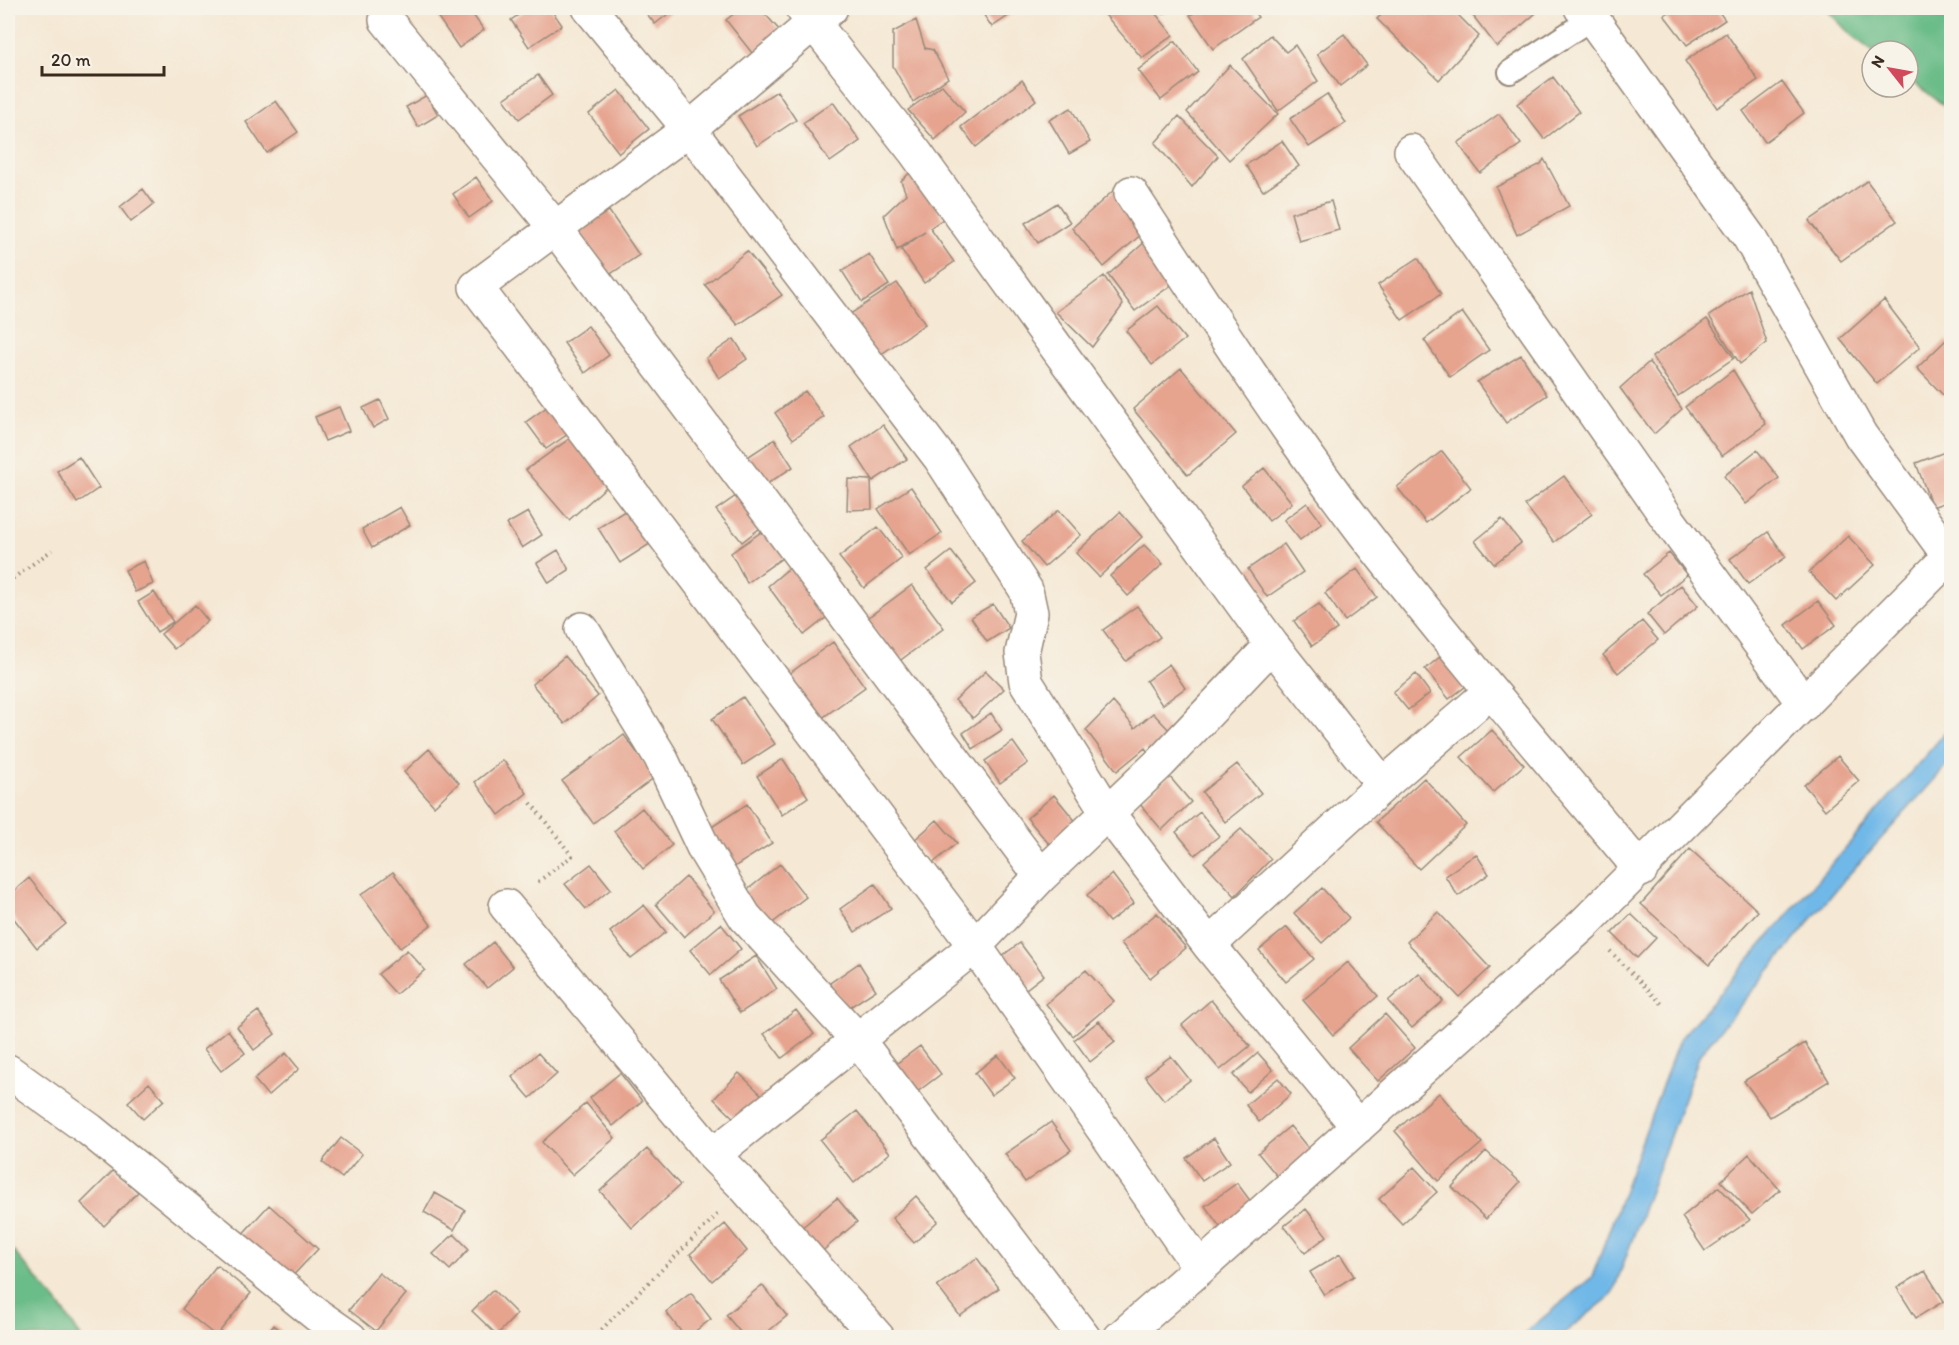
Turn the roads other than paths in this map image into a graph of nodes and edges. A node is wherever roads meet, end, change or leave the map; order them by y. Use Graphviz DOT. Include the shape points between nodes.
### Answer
graph roads {
  1 [pos="589,8"];
  2 [pos="816,12"];
  3 [pos="1586,13"];
  4 [pos="386,20"];
  5 [pos="1510,72"];
  6 [pos="689,129"];
  7 [pos="1411,151"];
  8 [pos="1131,193"];
  9 [pos="556,229"];
  10 [pos="1950,559"];
  11 [pos="582,629"];
  12 [pos="1272,645"];
  13 [pos="1491,691"];
  14 [pos="1804,704"];
  15 [pos="1383,785"];
  16 [pos="1107,812"];
  17 [pos="1641,870"];
  18 [pos="1041,876"];
  19 [pos="506,906"];
  20 [pos="1209,945"];
  21 [pos="975,946"];
  22 [pos="857,1040"];
  23 [pos="8,1071"];
  24 [pos="1358,1127"];
  25 [pos="713,1155"];
  26 [pos="1200,1268"];
  27 [pos="350,1338"];
  28 [pos="878,1338"];
  29 [pos="1084,1338"];
  30 [pos="1120,1338"];
  1 -- 6 [label="street"];
  2 -- 6 [label="street"];
  2 -- 12 [label="street"];
  3 -- 5 [label="lane"];
  3 -- 10 [label="street" via="1749,237 1861,436"];
  4 -- 9 [label="street"];
  6 -- 9 [label="street"];
  6 -- 16 [label="street" via="940,458 1026,590 1031,613 1022,652 1026,682"];
  7 -- 14 [label="street" via="1668,519"];
  8 -- 13 [label="street" via="1237,355 1357,523"];
  9 -- 18 [label="street"];
  9 -- 21 [label="street" via="476,287"];
  10 -- 14 [label="street"];
  11 -- 22 [label="street" via="660,756 705,851 745,917"];
  12 -- 15 [label="street"];
  12 -- 16 [label="street" via="1161,762"];
  13 -- 15 [label="street"];
  13 -- 17 [label="street"];
  14 -- 17 [label="street"];
  15 -- 20 [label="street"];
  16 -- 18 [label="street"];
  16 -- 20 [label="street"];
  17 -- 24 [label="street"];
  18 -- 21 [label="street"];
  19 -- 25 [label="street"];
  20 -- 24 [label="street"];
  21 -- 22 [label="street"];
  21 -- 26 [label="street"];
  22 -- 25 [label="street"];
  22 -- 29 [label="street"];
  23 -- 27 [label="street" via="90,1130"];
  24 -- 26 [label="street"];
  25 -- 28 [label="street"];
  26 -- 30 [label="street"];
}
